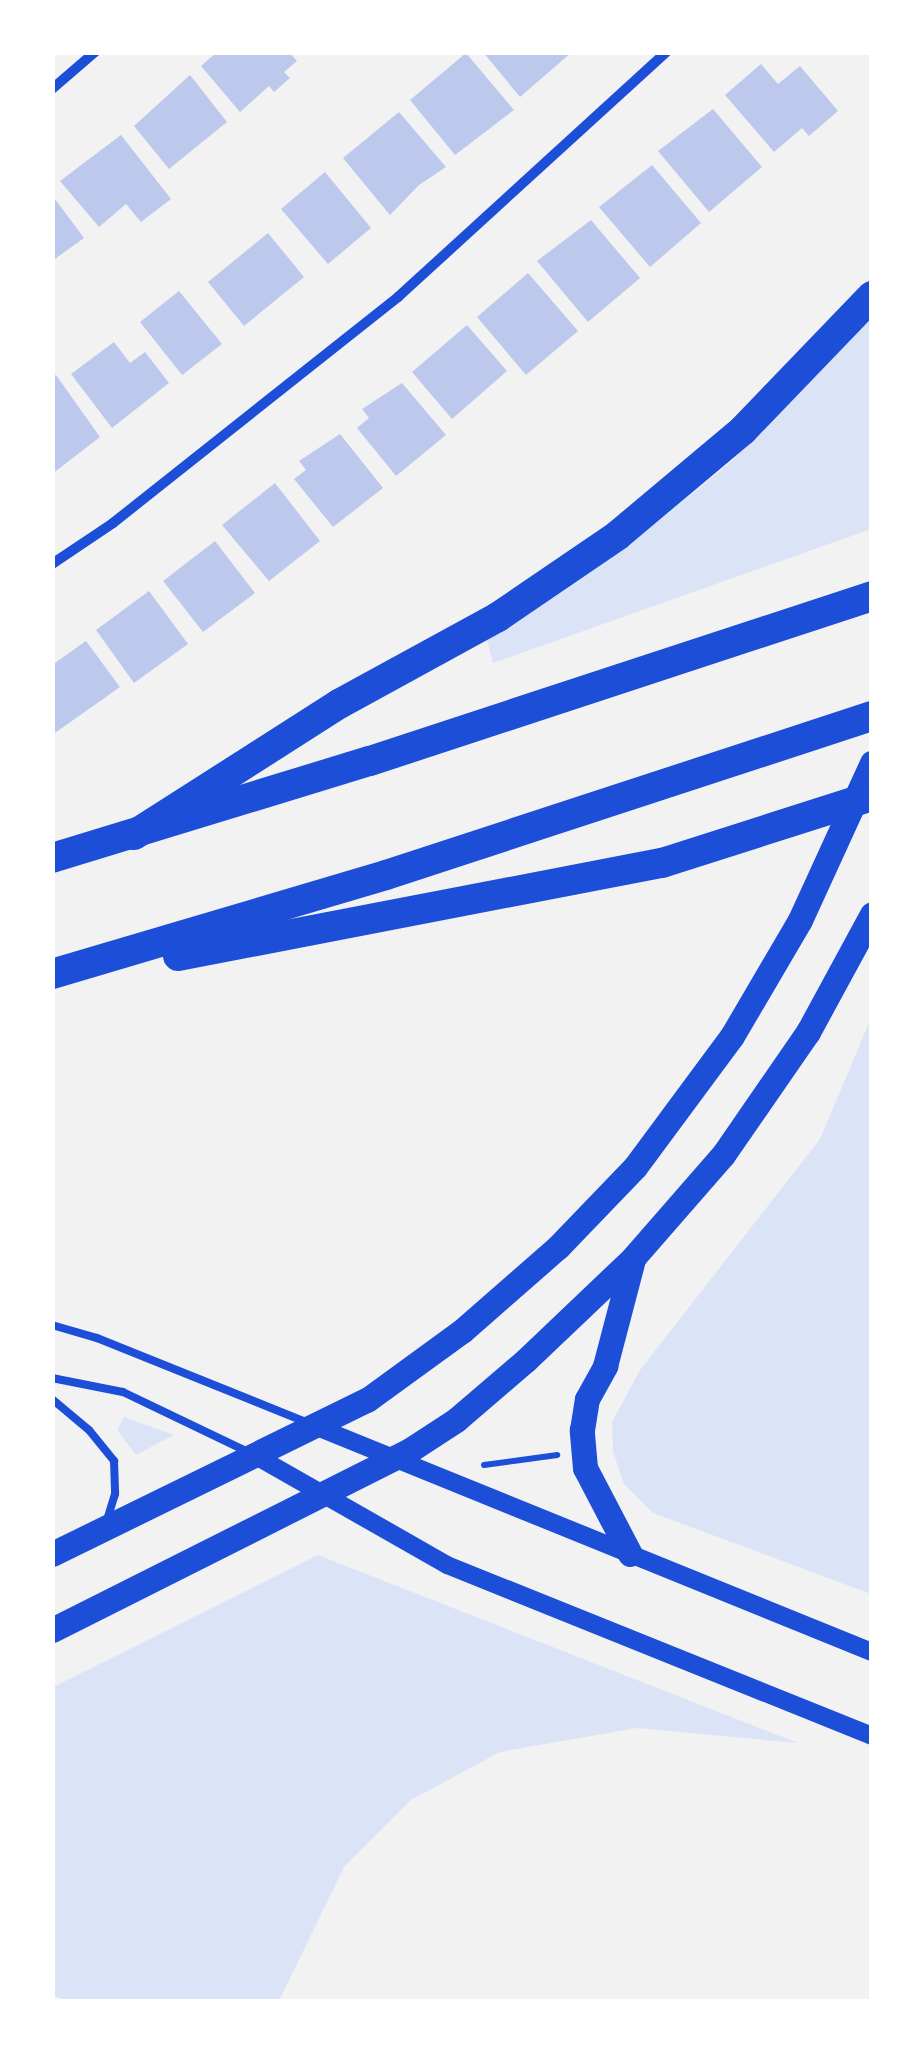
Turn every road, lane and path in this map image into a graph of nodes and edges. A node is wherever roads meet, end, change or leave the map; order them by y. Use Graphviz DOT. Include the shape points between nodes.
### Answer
graph roads {
  1 [pos="95,52"];
  2 [pos="666,52"];
  3 [pos="52,88"];
  4 [pos="872,296"];
  5 [pos="52,564"];
  6 [pos="872,596"];
  7 [pos="872,716"];
  8 [pos="872,763"];
  9 [pos="872,796"];
  10 [pos="134,835"];
  11 [pos="52,858"];
  12 [pos="872,914"];
  13 [pos="52,977"];
  14 [pos="633,1258"];
  15 [pos="52,1325"];
  16 [pos="52,1378"];
  17 [pos="52,1398"];
  18 [pos="317,1427"];
  19 [pos="560,1454"];
  20 [pos="256,1456"];
  21 [pos="394,1459"];
  22 [pos="484,1464"];
  23 [pos="324,1496"];
  24 [pos="105,1528"];
  25 [pos="52,1554"];
  26 [pos="630,1554"];
  27 [pos="52,1630"];
  28 [pos="872,1652"];
  29 [pos="872,1736"];
  1 -- 3 [label="street"];
  2 -- 5 [label="street" via="398,297"];
  4 -- 10 [label="highway" via="744,430 618,535 498,617 339,704"];
  6 -- 10 [label="highway"];
  7 -- 13 [label="highway"];
  8 -- 18 [label="main road" via="792,933 732,1036 634,1167 487,1310 366,1400"];
  9 -- 13 [label="highway" via="662,863"];
  10 -- 11 [label="highway"];
  12 -- 14 [label="main road" via="808,1032 754,1113"];
  14 -- 21 [label="main road" via="476,1403"];
  14 -- 26 [label="main road" via="582,1430 585,1468"];
  15 -- 18 [label="lane"];
  16 -- 20 [label="lane" via="123,1392"];
  17 -- 24 [label="lane" via="114,1461 115,1494"];
  18 -- 20 [label="main road"];
  18 -- 21 [label="street"];
  19 -- 22 [label="path"];
  20 -- 23 [label="street"];
  20 -- 24 [label="main road"];
  21 -- 23 [label="main road"];
  21 -- 26 [label="street"];
  23 -- 27 [label="main road"];
  23 -- 29 [label="street" via="447,1564"];
  24 -- 25 [label="main road"];
  26 -- 28 [label="street"];
}
